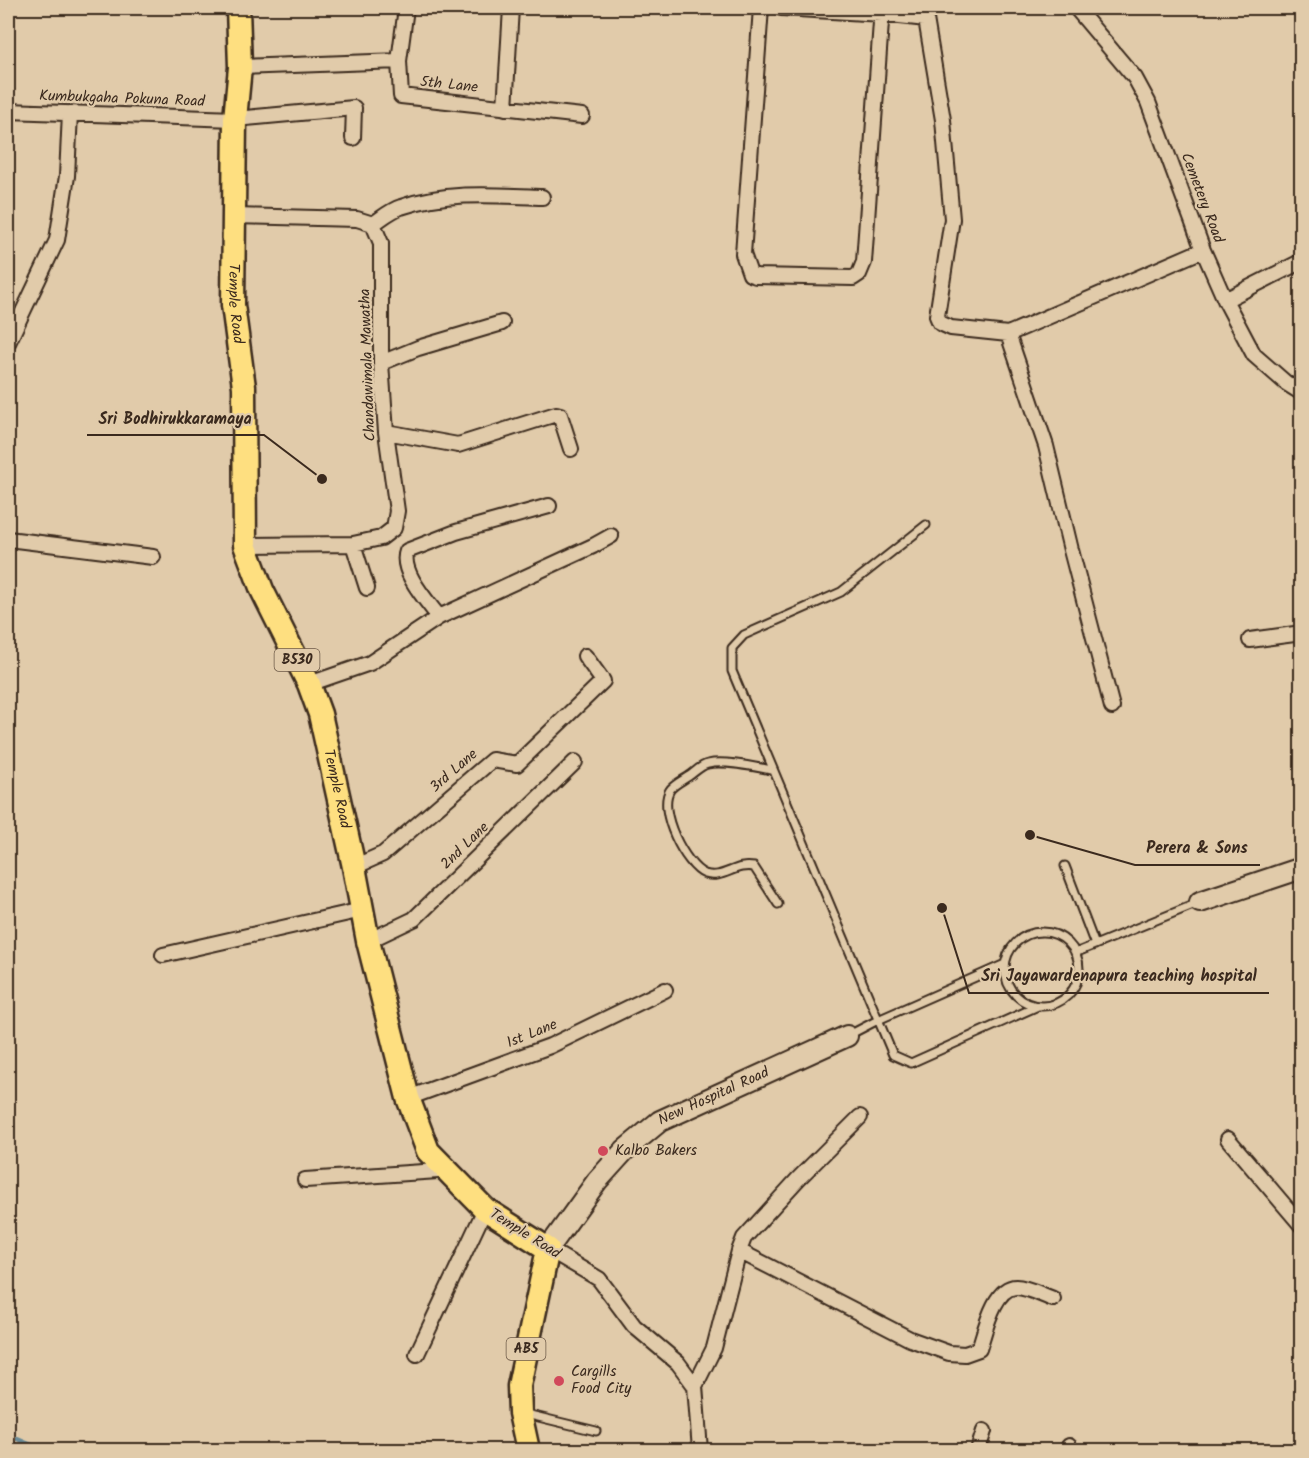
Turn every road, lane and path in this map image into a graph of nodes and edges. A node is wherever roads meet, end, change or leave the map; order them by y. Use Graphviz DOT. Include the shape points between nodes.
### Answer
graph roads {
  1 [pos="238,8"];
  2 [pos="406,8"];
  3 [pos="511,8"];
  4 [pos="761,8"];
  5 [pos="781,8"];
  6 [pos="1076,8"];
  7 [pos="882,11"];
  8 [pos="927,13"];
  9 [pos="399,61"];
  10 [pos="240,67"];
  11 [pos="505,108"];
  12 [pos="8,111"];
  13 [pos="70,113"];
  14 [pos="582,116"];
  15 [pos="235,119"];
  16 [pos="353,138"];
  17 [pos="542,197"];
  18 [pos="234,216"];
  19 [pos="373,224"];
  20 [pos="1203,250"];
  21 [pos="1302,261"];
  22 [pos="1225,300"];
  23 [pos="502,322"];
  24 [pos="1008,334"];
  25 [pos="8,343"];
  26 [pos="381,363"];
  27 [pos="1302,393"];
  28 [pos="386,432"];
  29 [pos="571,449"];
  30 [pos="549,506"];
  31 [pos="926,525"];
  32 [pos="611,536"];
  33 [pos="8,539"];
  34 [pos="353,544"];
  35 [pos="244,545"];
  36 [pos="153,557"];
  37 [pos="367,588"];
  38 [pos="439,617"];
  39 [pos="1302,633"];
  40 [pos="1250,640"];
  41 [pos="585,656"];
  42 [pos="309,684"];
  43 [pos="1112,707"];
  44 [pos="575,762"];
  45 [pos="772,770"];
  46 [pos="1065,866"];
  47 [pos="354,867"];
  48 [pos="1302,868"];
  49 [pos="1200,902"];
  50 [pos="778,904"];
  51 [pos="362,910"];
  52 [pos="368,941"];
  53 [pos="1095,945"];
  54 [pos="1075,953"];
  55 [pos="163,956"];
  56 [pos="1005,964"];
  57 [pos="665,990"];
  58 [pos="1038,1006"];
  59 [pos="878,1020"];
  60 [pos="847,1036"];
  61 [pos="408,1098"];
  62 [pos="860,1117"];
  63 [pos="1228,1139"];
  64 [pos="442,1167"];
  65 [pos="305,1180"];
  66 [pos="485,1209"];
  67 [pos="1302,1226"];
  68 [pos="548,1249"];
  69 [pos="739,1251"];
  70 [pos="1053,1299"];
  71 [pos="417,1354"];
  72 [pos="695,1386"];
  73 [pos="520,1413"];
  74 [pos="596,1431"];
  75 [pos="984,1431"];
  76 [pos="528,1450"];
  77 [pos="700,1450"];
  78 [pos="978,1450"];
  1 -- 10 [label="main road, Temple Road / B530"];
  2 -- 9 [label="street, 5th Lane"];
  3 -- 11 [label="street"];
  4 -- 7 [label="street" via="744,254 750,274 756,276 853,278 860,274"];
  5 -- 7 [label="street"];
  6 -- 20 [label="street, Cemetery Road" via="1135,78 1148,102"];
  7 -- 8 [label="street"];
  8 -- 24 [label="street" via="952,219 937,316 940,323 951,328"];
  9 -- 10 [label="street"];
  9 -- 11 [label="street, 5th Lane" via="401,96"];
  10 -- 15 [label="main road, Temple Road / B530"];
  11 -- 14 [label="street, 5th Lane"];
  12 -- 13 [label="street, Kumbukgaha Pokuna Road"];
  13 -- 15 [label="street, Kumbukgaha Pokuna Road"];
  13 -- 25 [label="street" via="68,176 57,240"];
  15 -- 16 [label="street, Kumbukgaha Pokuna Road" via="354,108"];
  15 -- 18 [label="main road, Temple Road / B530"];
  17 -- 19 [label="street" via="474,194 433,199 399,207"];
  18 -- 19 [label="street" via="357,219"];
  18 -- 35 [label="main road, Temple Road / B530" via="233,305 244,387"];
  19 -- 26 [label="street, Chandawimala Mawatha" via="381,243"];
  20 -- 22 [label="street, Cemetery Road"];
  20 -- 24 [label="street"];
  21 -- 22 [label="street"];
  22 -- 27 [label="street, Cemetery Road" via="1254,355"];
  23 -- 26 [label="street"];
  24 -- 43 [label="street" via="1046,446"];
  26 -- 28 [label="street, Chandawimala Mawatha"];
  28 -- 29 [label="street" via="459,445 556,414 560,415"];
  28 -- 34 [label="street, Chandawimala Mawatha" via="397,511 394,528 381,538"];
  30 -- 38 [label="street" via="407,550 404,557 411,578"];
  31 -- 45 [label="lane" via="841,592 744,634 732,648 732,671"];
  32 -- 38 [label="street"];
  33 -- 36 [label="street"];
  34 -- 35 [label="street, Chandawimala Mawatha"];
  34 -- 37 [label="street"];
  35 -- 42 [label="main road, Temple Road / B530"];
  38 -- 42 [label="street" via="370,663"];
  39 -- 40 [label="street"];
  41 -- 47 [label="street, 3rd Lane" via="603,681 517,764 492,760 383,854"];
  42 -- 47 [label="main road, Temple Road / B530" via="320,714"];
  44 -- 52 [label="street, 2nd Lane" via="414,919"];
  45 -- 50 [label="lane" via="706,764 670,790 666,805 674,835 688,861 705,874 720,875 743,865 754,867"];
  45 -- 59 [label="lane"];
  46 -- 53 [label="lane"];
  47 -- 51 [label="main road, Temple Road / B530"];
  48 -- 49 [label="street"];
  49 -- 53 [label="lane"];
  51 -- 52 [label="main road, Temple Road / B530"];
  51 -- 55 [label="street"];
  52 -- 61 [label="main road, Temple Road / B530"];
  53 -- 54 [label="lane"];
  54 -- 56 [label="lane" via="1059,936 1036,932 1015,943"];
  54 -- 58 [label="lane" via="1079,964 1075,986 1060,1002"];
  56 -- 58 [label="lane" via="1005,976 1016,996"];
  56 -- 59 [label="lane"];
  57 -- 61 [label="street, 1st Lane" via="550,1046"];
  58 -- 59 [label="lane" via="911,1063 893,1055"];
  59 -- 60 [label="lane"];
  60 -- 68 [label="street, New Hospital Road" via="660,1121 625,1150 597,1181"];
  61 -- 64 [label="main road, Temple Road / B530" via="428,1151"];
  62 -- 69 [label="street" via="798,1179 744,1239"];
  63 -- 67 [label="street"];
  64 -- 65 [label="street" via="438,1171"];
  64 -- 66 [label="main road, Temple Road / B530"];
  66 -- 68 [label="main road, Temple Road / B530"];
  66 -- 71 [label="street"];
  68 -- 72 [label="street, Temple Road" via="599,1279 634,1326 678,1363"];
  68 -- 73 [label="main road, New Hospital Road / AB5" via="519,1386"];
  69 -- 70 [label="street" via="910,1339 949,1353 965,1354 979,1349 997,1298 1006,1289 1018,1286"];
  69 -- 72 [label="street" via="714,1348"];
  72 -- 77 [label="street"];
  73 -- 74 [label="lane"];
  73 -- 76 [label="main road, New Hospital Road / AB5"];
  75 -- 78 [label="street"];
}
